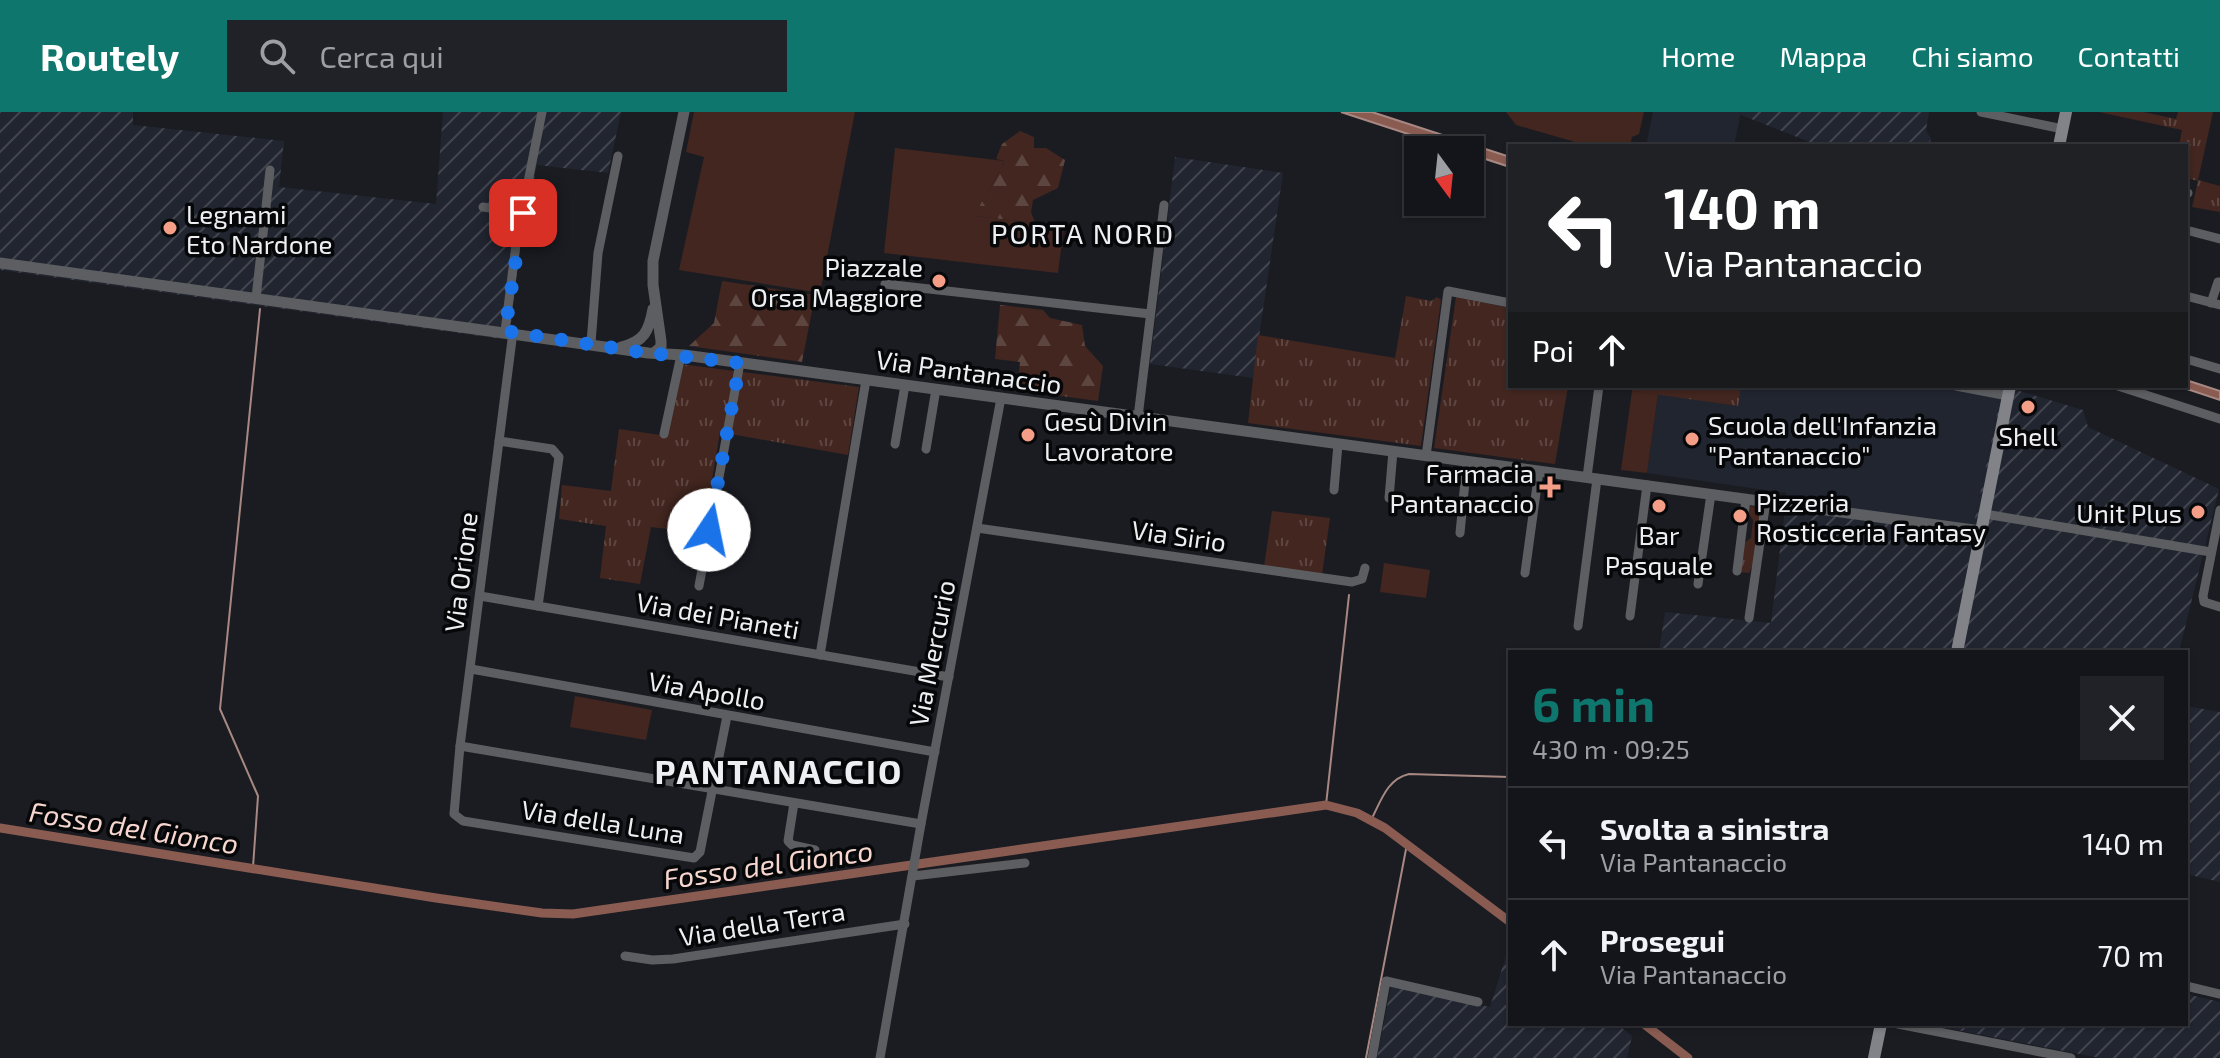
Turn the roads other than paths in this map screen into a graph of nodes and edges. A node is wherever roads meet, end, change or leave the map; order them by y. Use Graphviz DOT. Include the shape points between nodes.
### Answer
graph roads {
  1 [pos="542,112"];
  2 [pos="684,112"];
  3 [pos="1981,112"];
  4 [pos="2066,112"];
  5 [pos="2063,129"];
  6 [pos="2059,144"];
  7 [pos="618,156"];
  8 [pos="270,170"];
  9 [pos="1164,205"];
  10 [pos="483,207"];
  11 [pos="523,213"];
  12 [pos="2188,231"];
  13 [pos="2220,239"];
  14 [pos="0,263"];
  15 [pos="2220,282"];
  16 [pos="885,284"];
  17 [pos="2188,297"];
  18 [pos="256,298"];
  19 [pos="1508,303"];
  20 [pos="2216,304"];
  21 [pos="655,305"];
  22 [pos="1150,314"];
  23 [pos="509,332"];
  24 [pos="644,336"];
  25 [pos="591,343"];
  26 [pos="655,346"];
  27 [pos="621,347"];
  28 [pos="681,355"];
  29 [pos="2188,360"];
  30 [pos="740,363"];
  31 [pos="2220,369"];
  32 [pos="866,380"];
  33 [pos="905,385"];
  34 [pos="1599,388"];
  35 [pos="1977,388"];
  36 [pos="2124,388"];
  37 [pos="936,389"];
  38 [pos="2009,391"];
  39 [pos="1001,398"];
  40 [pos="1138,417"];
  41 [pos="2220,419"];
  42 [pos="664,434"];
  43 [pos="499,441"];
  44 [pos="895,444"];
  45 [pos="1338,444"];
  46 [pos="926,449"];
  47 [pos="1393,451"];
  48 [pos="1426,456"];
  49 [pos="1467,461"];
  50 [pos="1539,471"];
  51 [pos="1592,478"];
  52 [pos="1647,485"];
  53 [pos="1334,490"];
  54 [pos="1711,494"];
  55 [pos="1389,498"];
  56 [pos="1746,499"];
  57 [pos="1766,501"];
  58 [pos="2220,510"];
  59 [pos="1985,514"];
  60 [pos="977,528"];
  61 [pos="1981,531"];
  62 [pos="1460,533"];
  63 [pos="1742,537"];
  64 [pos="1759,540"];
  65 [pos="2211,552"];
  66 [pos="1365,568"];
  67 [pos="1737,571"];
  68 [pos="1525,573"];
  69 [pos="1698,584"];
  70 [pos="699,586"];
  71 [pos="480,596"];
  72 [pos="538,606"];
  73 [pos="2220,607"];
  74 [pos="1630,616"];
  75 [pos="1749,618"];
  76 [pos="1578,626"];
  77 [pos="1957,650"];
  78 [pos="820,655"];
  79 [pos="471,669"];
  80 [pos="949,677"];
  81 [pos="727,716"];
  82 [pos="460,746"];
  83 [pos="935,752"];
  84 [pos="713,789"];
  85 [pos="794,803"];
  86 [pos="456,817"];
  87 [pos="921,824"];
  88 [pos="815,850"];
  89 [pos="1025,863"];
  90 [pos="914,874"];
  91 [pos="905,924"];
  92 [pos="625,956"];
  93 [pos="2188,986"];
  94 [pos="2220,994"];
  95 [pos="1478,1002"];
  96 [pos="1881,1026"];
  97 [pos="1907,1026"];
  98 [pos="2039,1055"];
  99 [pos="880,1058"];
  100 [pos="1372,1058"];
  101 [pos="1874,1058"];
  102 [pos="2071,1058"];
  1 -- 11 [label="street, Via Orione"];
  2 -- 21 [label="street" via="654,254"];
  3 -- 5 [label="street"];
  4 -- 5 [label="main road"];
  5 -- 6 [label="main road"];
  7 -- 25 [label="street" via="598,253"];
  8 -- 18 [label="street"];
  9 -- 22 [label="street"];
  10 -- 11 [label="street"];
  11 -- 23 [label="street, Via Orione"];
  12 -- 13 [label="street"];
  14 -- 18 [label="street, Via Pantanaccio"];
  15 -- 20 [label="street"];
  16 -- 22 [label="street"];
  17 -- 20 [label="street"];
  18 -- 23 [label="street, Via Pantanaccio"];
  19 -- 48 [label="street" via="1448,291"];
  21 -- 24 [label="street"];
  21 -- 26 [label="street"];
  22 -- 40 [label="street"];
  23 -- 25 [label="street, Via Pantanaccio"];
  23 -- 43 [label="street, Via Orione"];
  24 -- 26 [label="street" via="653,332"];
  24 -- 26 [label="street" via="641,346"];
  24 -- 27 [label="street, Via Pantanaccio"];
  25 -- 27 [label="street, Via Pantanaccio"];
  26 -- 27 [label="street, Via Pantanaccio"];
  26 -- 28 [label="street, Via Pantanaccio"];
  28 -- 30 [label="street, Via Pantanaccio"];
  28 -- 42 [label="street"];
  29 -- 31 [label="street"];
  30 -- 32 [label="street, Via Pantanaccio"];
  30 -- 70 [label="street"];
  32 -- 33 [label="street, Via Pantanaccio"];
  32 -- 78 [label="street"];
  33 -- 37 [label="street, Via Pantanaccio"];
  33 -- 44 [label="street"];
  34 -- 51 [label="street"];
  35 -- 38 [label="street"];
  36 -- 41 [label="street"];
  37 -- 39 [label="street, Via Pantanaccio"];
  37 -- 46 [label="street"];
  38 -- 59 [label="main road"];
  39 -- 40 [label="street, Via Pantanaccio"];
  39 -- 60 [label="street, Via Mercurio"];
  40 -- 45 [label="street, Via Pantanaccio"];
  43 -- 71 [label="street, Via Orione"];
  43 -- 72 [label="street" via="552,449 559,457"];
  45 -- 47 [label="street, Via Pantanaccio"];
  45 -- 53 [label="street"];
  47 -- 48 [label="street, Via Pantanaccio"];
  47 -- 55 [label="street"];
  48 -- 49 [label="street, Via Pantanaccio"];
  49 -- 50 [label="street, Via Pantanaccio"];
  49 -- 62 [label="street"];
  50 -- 51 [label="street, Via Pantanaccio"];
  50 -- 68 [label="street"];
  51 -- 52 [label="street, Via Pantanaccio"];
  51 -- 76 [label="street"];
  52 -- 54 [label="street, Via Pantanaccio"];
  52 -- 74 [label="street"];
  54 -- 56 [label="street, Via Pantanaccio"];
  54 -- 69 [label="street"];
  56 -- 57 [label="street, Via Pantanaccio"];
  56 -- 63 [label="street"];
  57 -- 61 [label="street, Via Pantanaccio"];
  57 -- 64 [label="street"];
  58 -- 65 [label="street"];
  59 -- 61 [label="main road"];
  59 -- 65 [label="street"];
  60 -- 66 [label="street, Via Sirio" via="1352,582 1362,579"];
  60 -- 80 [label="street, Via Mercurio"];
  61 -- 77 [label="main road"];
  63 -- 64 [label="street"];
  63 -- 67 [label="street"];
  64 -- 75 [label="street"];
  65 -- 73 [label="street" via="2203,596 2204,602"];
  71 -- 72 [label="street, Via dei Pianeti"];
  71 -- 79 [label="street, Via Orione"];
  72 -- 78 [label="street, Via dei Pianeti"];
  78 -- 80 [label="street, Via dei Pianeti"];
  79 -- 81 [label="street, Via Apollo"];
  79 -- 82 [label="street, Via Orione"];
  80 -- 83 [label="street, Via Mercurio"];
  81 -- 83 [label="street, Via Apollo"];
  81 -- 84 [label="street, Via della Luna"];
  82 -- 84 [label="street"];
  82 -- 86 [label="street, Via Orione"];
  83 -- 87 [label="street, Via Mercurio"];
  84 -- 85 [label="street"];
  84 -- 86 [label="street, Via della Luna" via="700,852 692,859"];
  85 -- 87 [label="street"];
  85 -- 88 [label="street" via="788,841"];
  87 -- 90 [label="street, Via Mercurio"];
  89 -- 90 [label="street"];
  90 -- 91 [label="street, Via Mercurio"];
  91 -- 92 [label="street, Via della Terra" via="668,959"];
  91 -- 99 [label="street, Via Mercurio"];
  93 -- 94 [label="street"];
  95 -- 100 [label="street" via="1386,981"];
  96 -- 101 [label="main road"];
  97 -- 98 [label="street"];
  98 -- 102 [label="street"];
}
